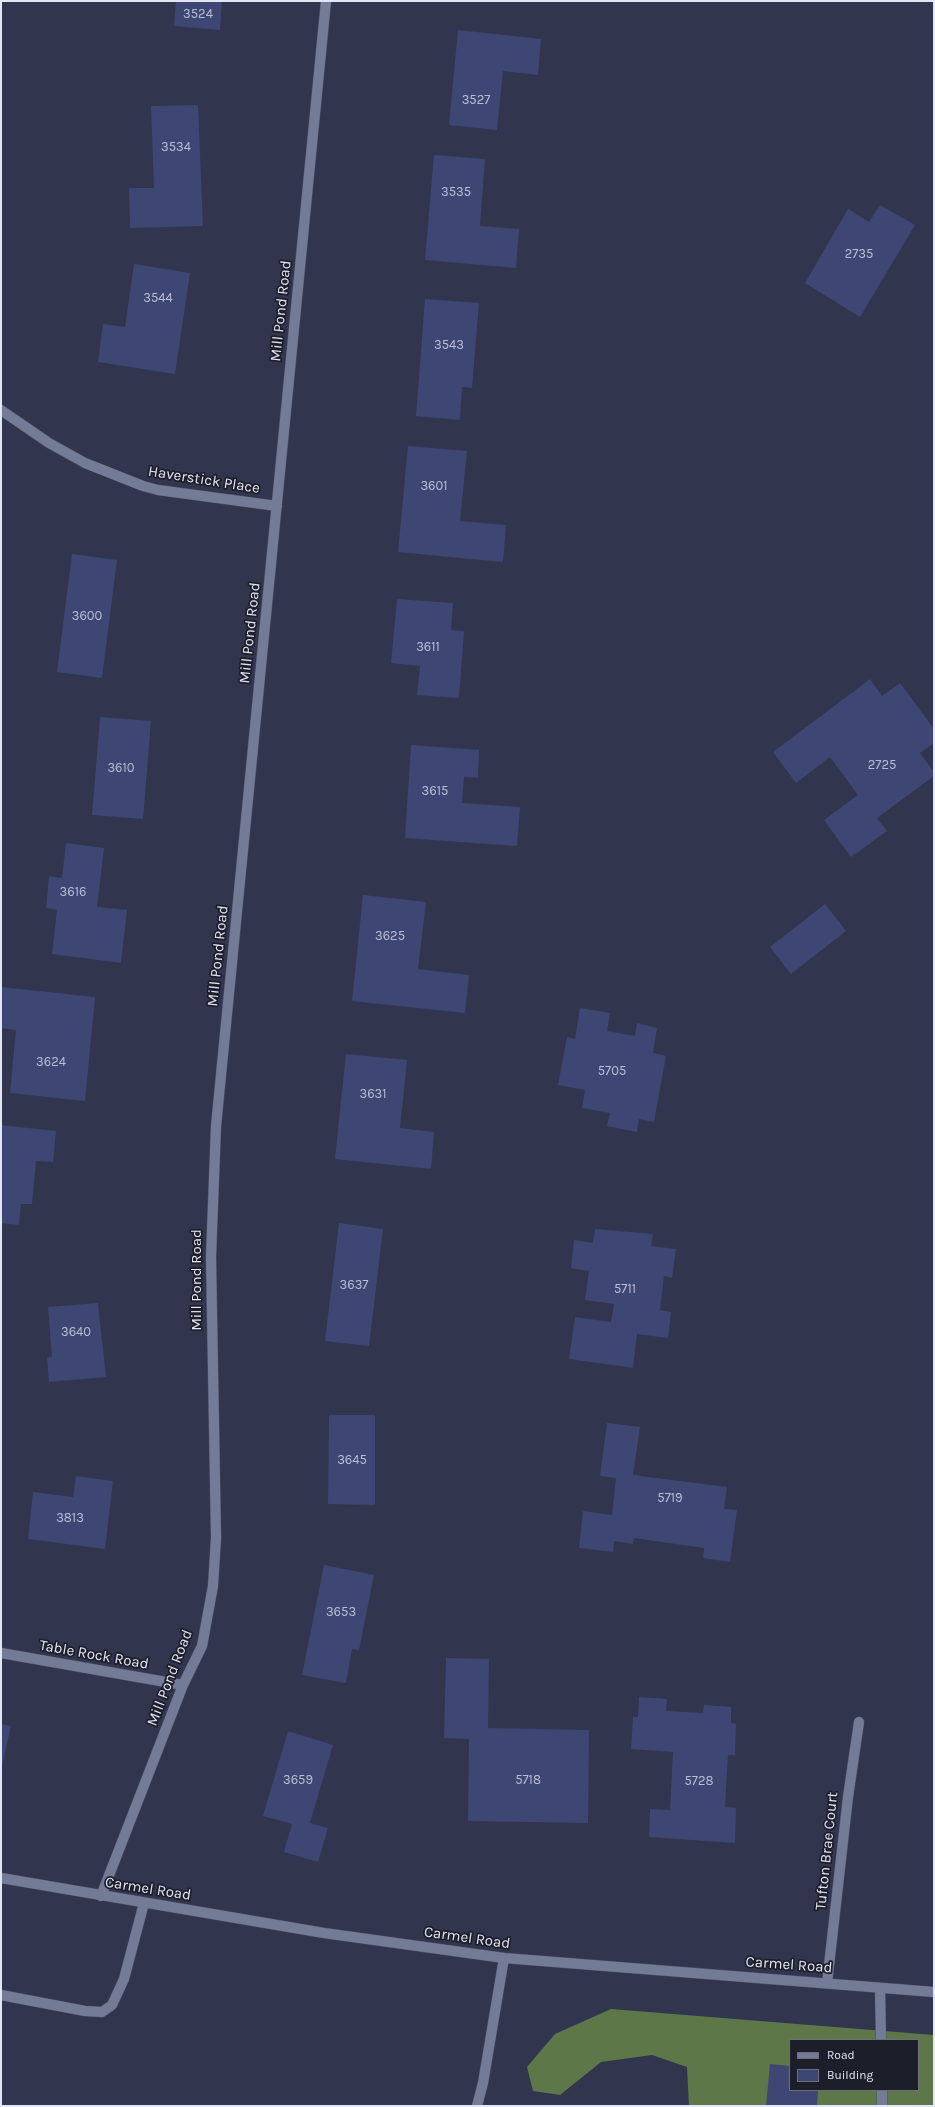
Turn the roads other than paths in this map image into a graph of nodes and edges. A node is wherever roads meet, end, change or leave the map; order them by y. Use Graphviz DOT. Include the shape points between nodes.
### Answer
graph roads {
  1 [pos="326,1"];
  2 [pos="1,410"];
  3 [pos="277,506"];
  4 [pos="1,1653"];
  5 [pos="183,1685"];
  6 [pos="859,1722"];
  7 [pos="1,1878"];
  8 [pos="101,1896"];
  9 [pos="144,1903"];
  10 [pos="504,1958"];
  11 [pos="827,1983"];
  12 [pos="880,1988"];
  13 [pos="934,1992"];
  14 [pos="1,1995"];
  15 [pos="881,2039"];
  16 [pos="882,2091"];
  17 [pos="477,2106"];
  18 [pos="882,2106"];
  1 -- 3 [label="street, Mill Pond Road"];
  2 -- 3 [label="street, Haverstick Place" via="85,463 143,486"];
  3 -- 5 [label="street, Mill Pond Road" via="216,1126 211,1257 216,1538 213,1586 202,1646"];
  4 -- 5 [label="street, Table Rock Road"];
  5 -- 8 [label="street, Mill Pond Road"];
  6 -- 11 [label="street, Tufton Brae Court"];
  7 -- 8 [label="street, Carmel Road"];
  8 -- 9 [label="street, Carmel Road"];
  9 -- 10 [label="street, Carmel Road" via="324,1933"];
  9 -- 14 [label="street" via="124,1979 112,2005 102,2012"];
  10 -- 11 [label="street, Carmel Road"];
  10 -- 17 [label="street"];
  11 -- 12 [label="street, Carmel Road"];
  12 -- 13 [label="street, Carmel Road"];
  12 -- 15 [label="street"];
  16 -- 18 [label="street"];
}
